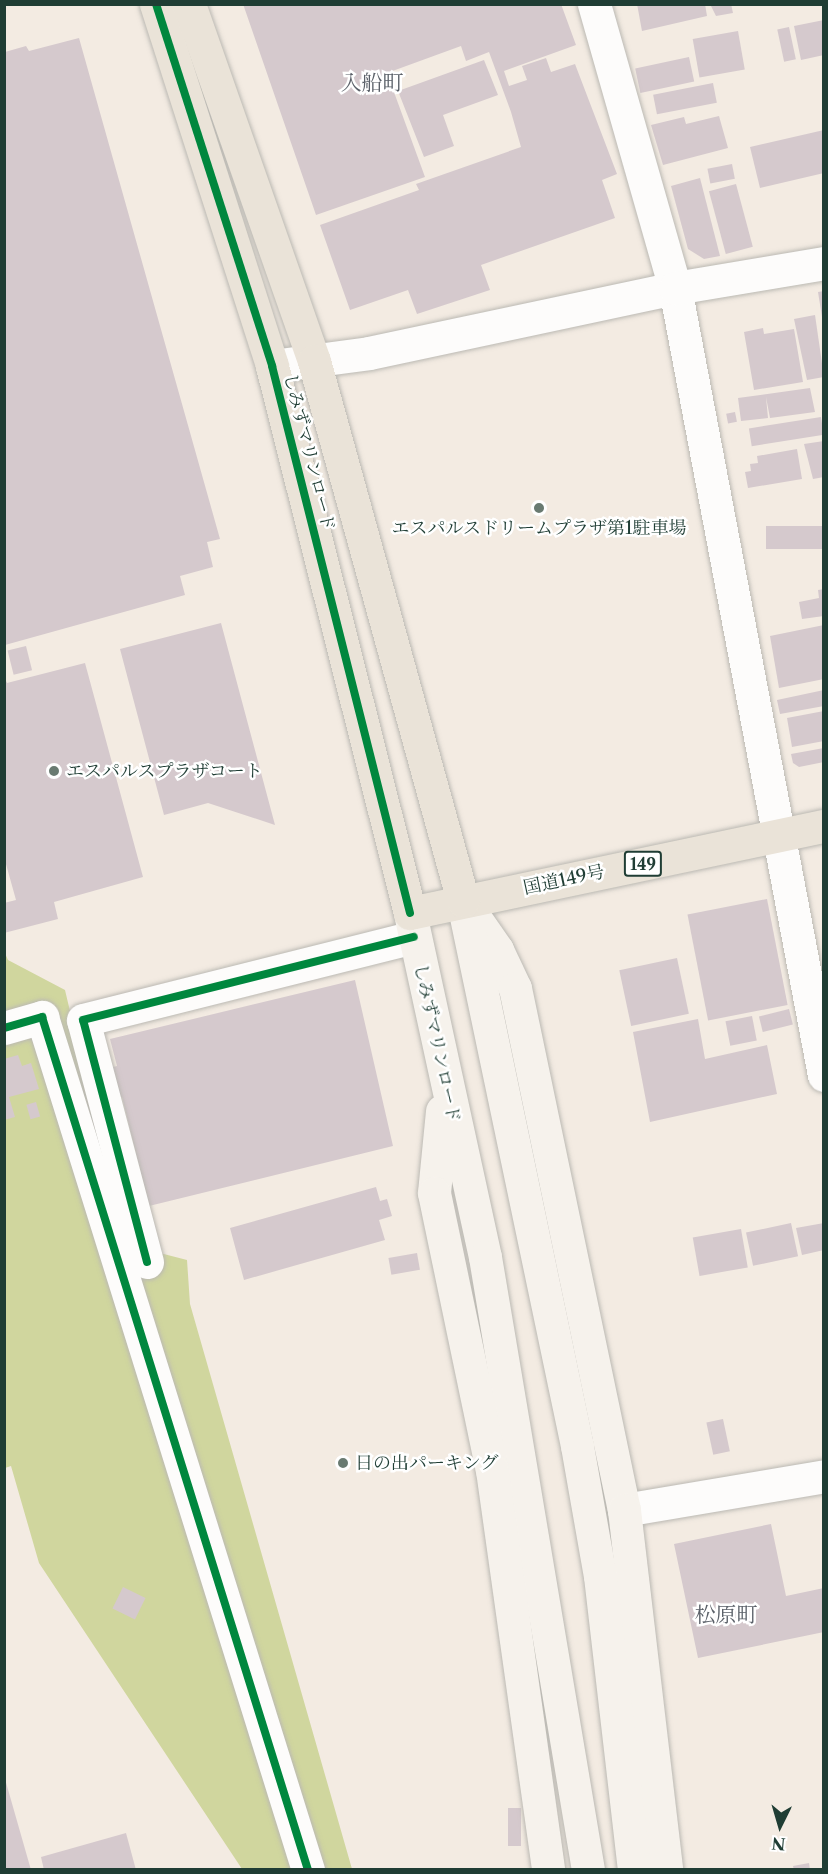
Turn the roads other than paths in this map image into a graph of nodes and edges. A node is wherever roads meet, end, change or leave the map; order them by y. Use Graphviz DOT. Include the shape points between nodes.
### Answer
graph roads {
  1 [pos="156,4"];
  2 [pos="189,4"];
  3 [pos="594,4"];
  4 [pos="824,263"];
  5 [pos="675,288"];
  6 [pos="314,361"];
  7 [pos="272,366"];
  8 [pos="824,826"];
  9 [pos="779,835"];
  10 [pos="463,901"];
  11 [pos="412,925"];
  12 [pos="4,1028"];
  13 [pos="824,1075"];
  14 [pos="444,1080"];
  15 [pos="147,1262"];
  16 [pos="824,1476"];
  17 [pos="624,1510"];
  18 [pos="309,1869"];
  19 [pos="548,1869"];
  20 [pos="588,1869"];
  21 [pos="634,1869"];
  22 [pos="666,1869"];
  1 -- 7 [label="highway, しみずマリンロード"];
  2 -- 6 [label="highway"];
  3 -- 5 [label="street"];
  4 -- 5 [label="street"];
  5 -- 6 [label="street" via="369,353"];
  5 -- 9 [label="street"];
  6 -- 7 [label="street"];
  6 -- 10 [label="highway"];
  7 -- 11 [label="highway, しみずマリンロード"];
  8 -- 9 [label="highway, 国道149号 / 149"];
  9 -- 10 [label="highway, 国道149号 / 149"];
  9 -- 13 [label="street"];
  10 -- 11 [label="highway, 国道149号 / 149"];
  10 -- 17 [label="street" via="497,950 515,988"];
  10 -- 21 [label="street" via="578,1446 600,1576"];
  11 -- 14 [label="street, しみずマリンロード"];
  11 -- 15 [label="street" via="83,1020"];
  12 -- 18 [label="street" via="42,1017"];
  14 -- 19 [label="street" via="434,1193 492,1470"];
  14 -- 20 [label="street, しみずマリンロード" via="485,1257"];
  16 -- 17 [label="street"];
  17 -- 22 [label="street"];
}
